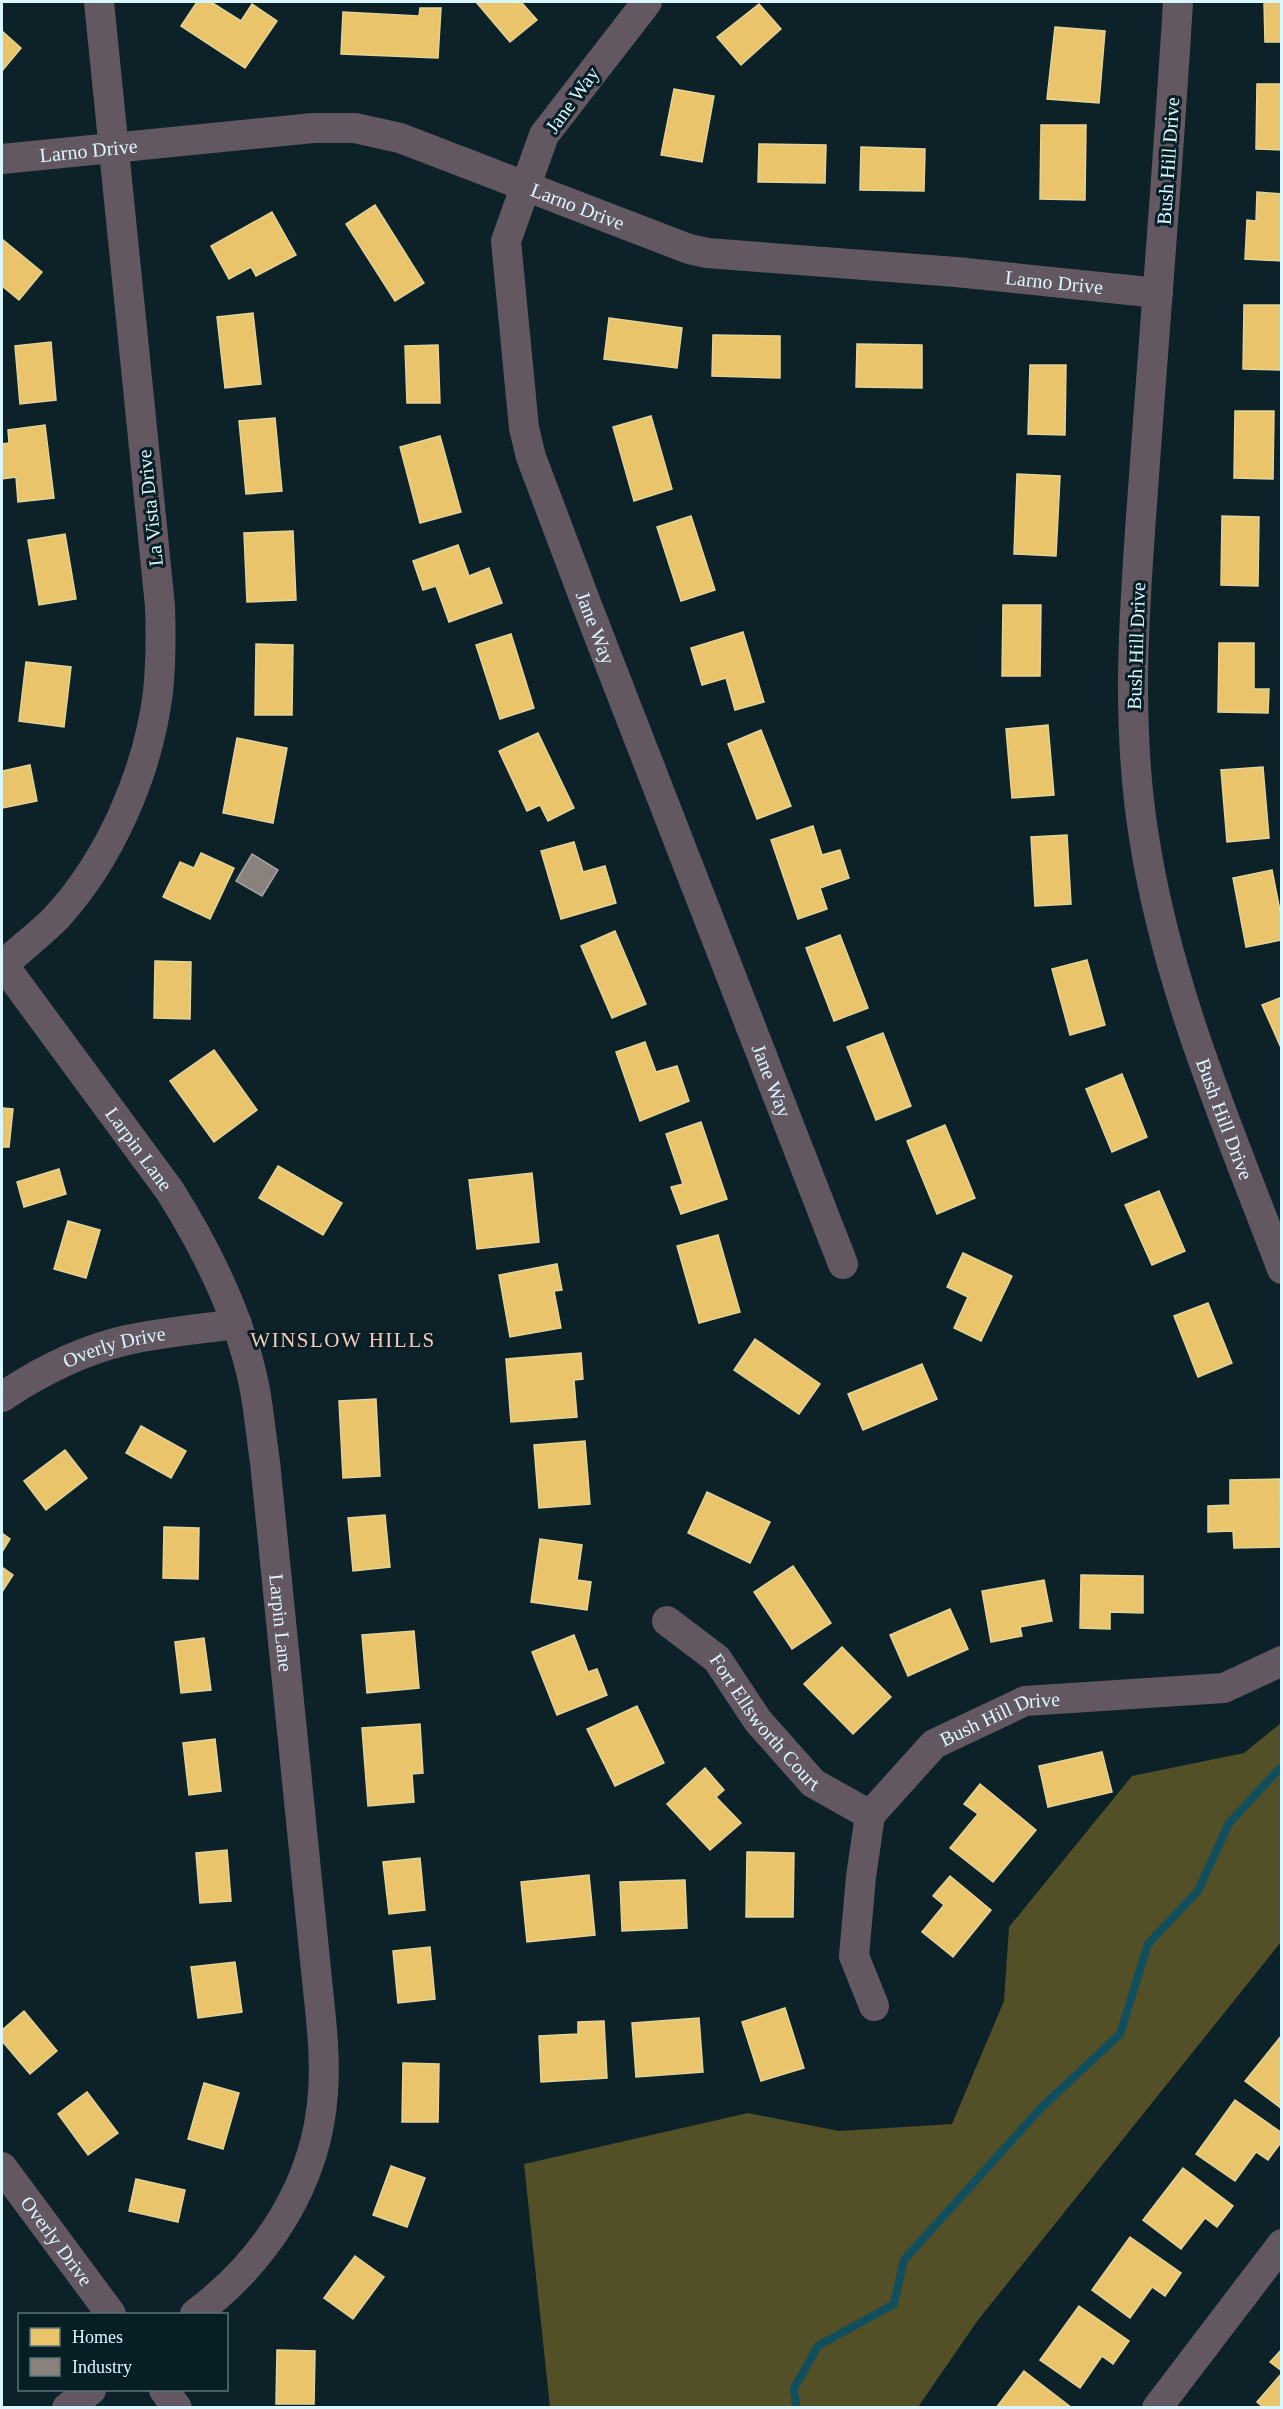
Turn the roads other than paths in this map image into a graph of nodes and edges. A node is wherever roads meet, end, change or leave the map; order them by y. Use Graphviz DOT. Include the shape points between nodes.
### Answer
graph roads {
  1 [pos="99,2"];
  2 [pos="647,2"];
  3 [pos="1178,2"];
  4 [pos="114,148"];
  5 [pos="2,159"];
  6 [pos="526,186"];
  7 [pos="1158,294"];
  8 [pos="2,965"];
  9 [pos="843,1264"];
  10 [pos="1281,1269"];
  11 [pos="237,1324"];
  12 [pos="2,1397"];
  13 [pos="667,1621"];
  14 [pos="1281,1661"];
  15 [pos="870,1815"];
  16 [pos="874,2006"];
  17 [pos="2,2167"];
  18 [pos="1281,2244"];
  19 [pos="110,2313"];
  20 [pos="196,2313"];
  21 [pos="90,2391"];
  22 [pos="165,2391"];
  23 [pos="67,2408"];
  24 [pos="177,2408"];
  25 [pos="1157,2408"];
  1 -- 4 [label="street, La Vista Drive"];
  2 -- 6 [label="street, Jane Way" via="544,135"];
  3 -- 7 [label="street, Bush Hill Drive"];
  4 -- 5 [label="street, Larno Drive"];
  4 -- 6 [label="street, Larno Drive" via="314,128 355,128 400,138"];
  4 -- 8 [label="street, La Vista Drive" via="160,606 158,694 138,775 100,856 55,918"];
  6 -- 7 [label="street, Larno Drive" via="707,253 956,272"];
  6 -- 9 [label="street, Jane Way" via="506,241 520,397 531,457"];
  7 -- 10 [label="street, Bush Hill Drive" via="1132,666 1134,748 1143,834 1157,910 1185,1011"];
  8 -- 11 [label="street, Larpin Lane" via="170,1191 209,1260"];
  11 -- 12 [label="street, Overly Drive" via="127,1340 51,1369"];
  11 -- 20 [label="street, Larpin Lane" via="254,1383 265,1462 316,1970 323,2094 316,2136 290,2207 247,2268"];
  13 -- 15 [label="street, Fort Ellsworth Court" via="717,1659 758,1721 813,1783"];
  14 -- 15 [label="street, Bush Hill Drive" via="1224,1688 1025,1701 934,1744"];
  15 -- 16 [label="street" via="854,1956"];
  17 -- 19 [label="street, Overly Drive"];
  18 -- 25 [label="street"];
  21 -- 23 [label="street"];
  22 -- 24 [label="street"];
}
